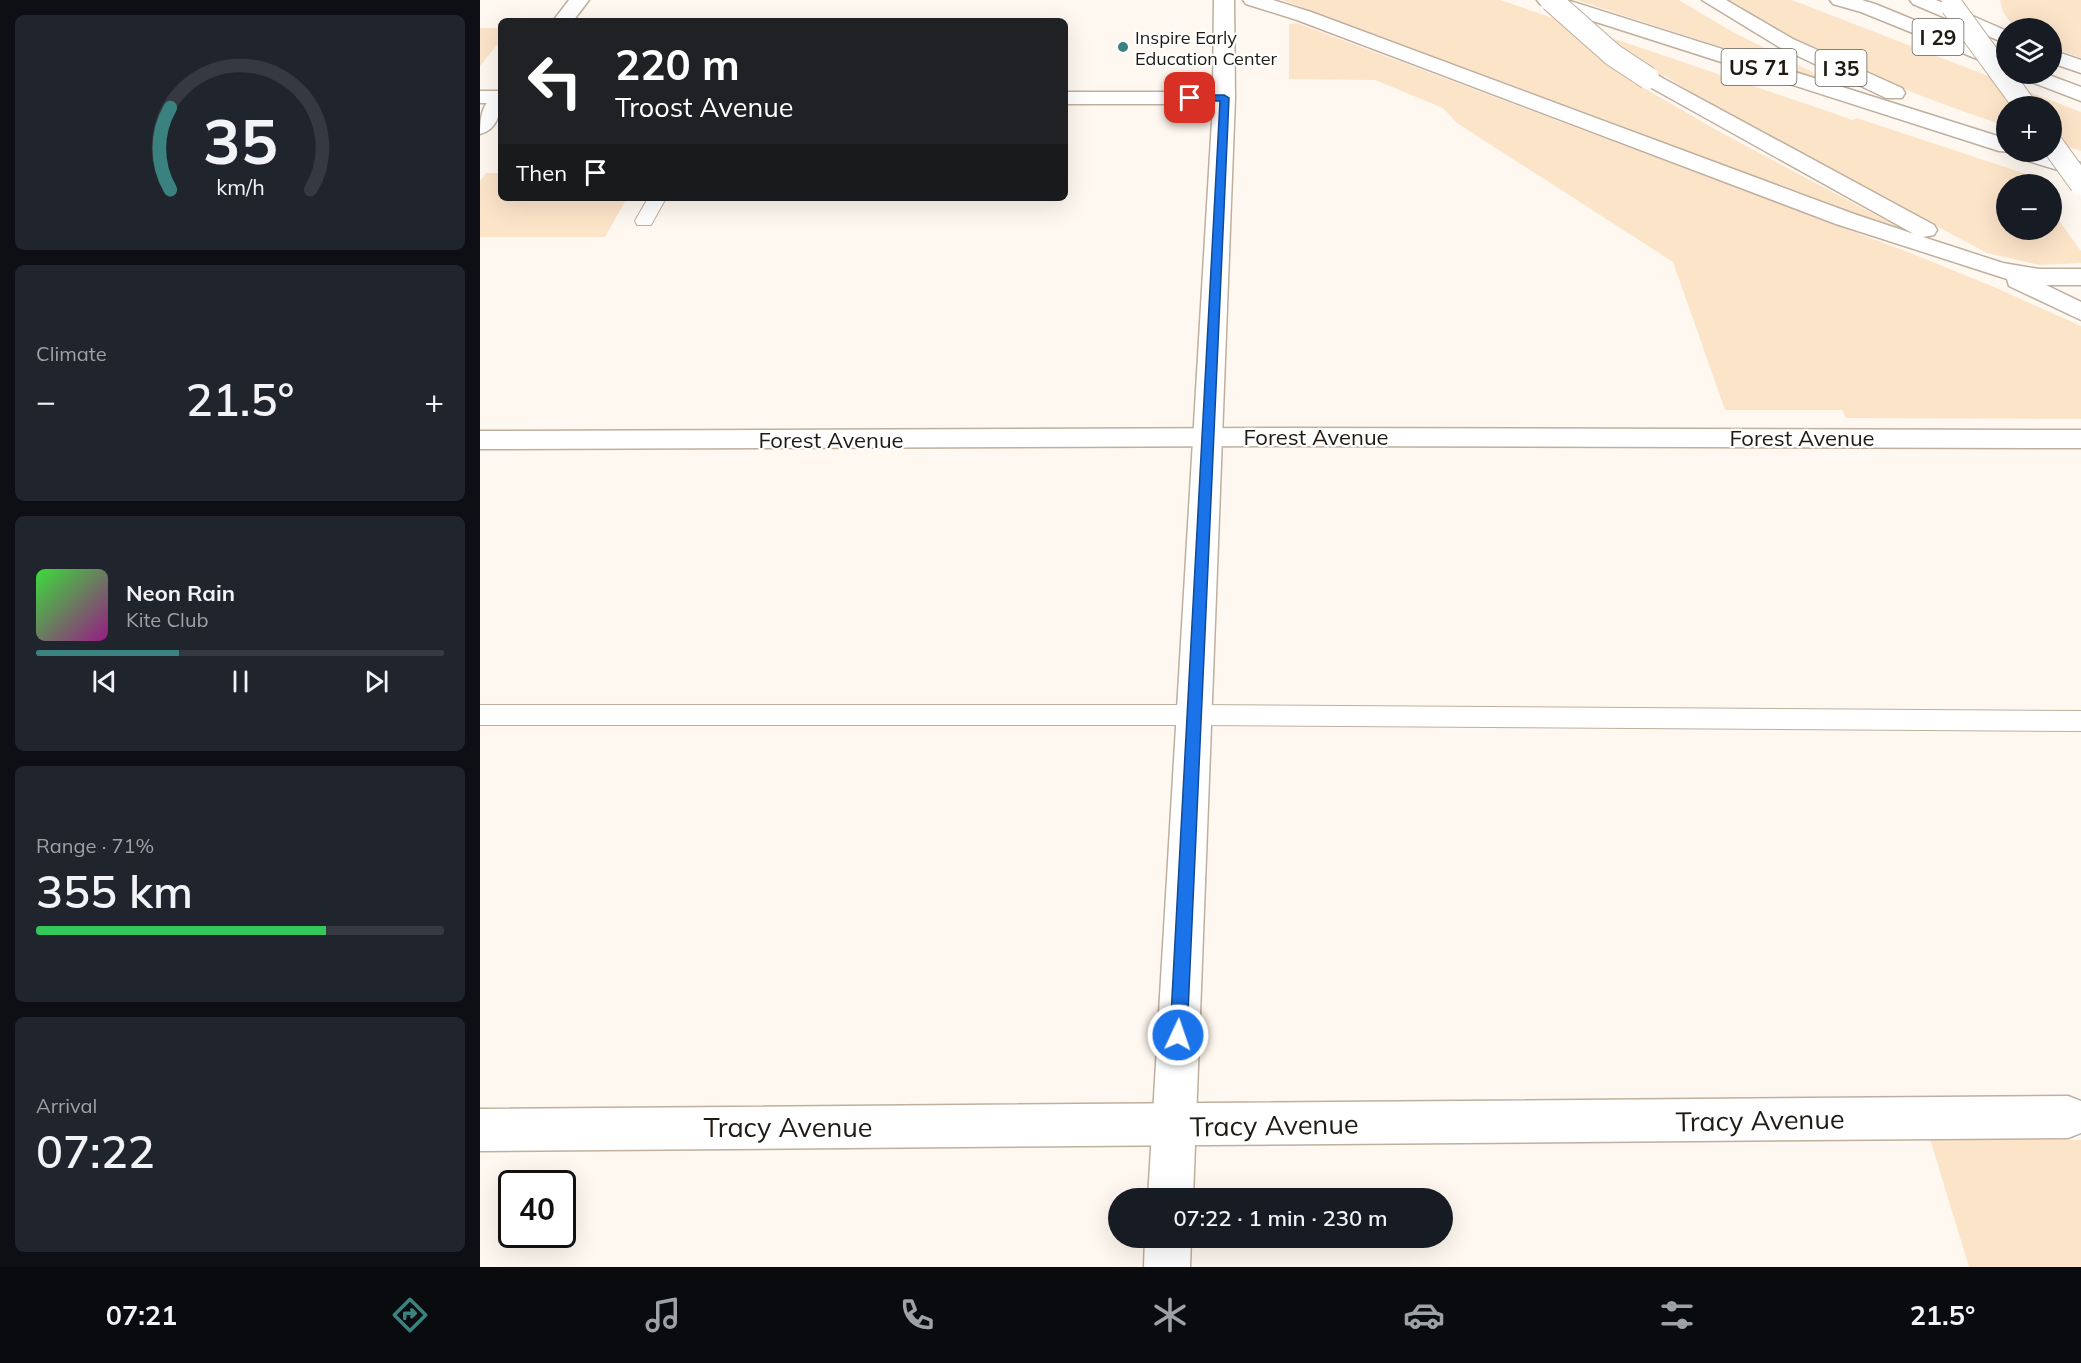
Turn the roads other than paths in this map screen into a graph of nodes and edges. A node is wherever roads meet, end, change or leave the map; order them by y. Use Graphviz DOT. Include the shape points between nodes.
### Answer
graph roads {
  1 [pos="579,0"];
  2 [pos="1224,0"];
  3 [pos="1253,0"];
  4 [pos="1549,0"];
  5 [pos="1712,0"];
  6 [pos="1840,0"];
  7 [pos="1920,0"];
  8 [pos="1862,4"];
  9 [pos="1952,6"];
  10 [pos="565,18"];
  11 [pos="1996,33"];
  12 [pos="1996,60"];
  13 [pos="2062,60"];
  14 [pos="2081,67"];
  15 [pos="2053,84"];
  16 [pos="2081,95"];
  17 [pos="2018,96"];
  18 [pos="480,97"];
  19 [pos="498,98"];
  20 [pos="1068,98"];
  21 [pos="1224,98"];
  22 [pos="498,102"];
  23 [pos="480,127"];
  24 [pos="1970,135"];
  25 [pos="1996,143"];
  26 [pos="2062,158"];
  27 [pos="2055,162"];
  28 [pos="2081,170"];
  29 [pos="2081,184"];
  30 [pos="655,201"];
  31 [pos="644,221"];
  32 [pos="1998,270"];
  33 [pos="2081,277"];
  34 [pos="2081,312"];
  35 [pos="1208,437"];
  36 [pos="2081,439"];
  37 [pos="480,440"];
  38 [pos="480,715"];
  39 [pos="1194,716"];
  40 [pos="2081,721"];
  41 [pos="2068,1117"];
  42 [pos="1174,1126"];
  43 [pos="480,1130"];
  44 [pos="1171,1188"];
  45 [pos="1168,1248"];
  46 [pos="1167,1267"];
  1 -- 10 [label="main road"];
  2 -- 21 [label="main road"];
  3 -- 32 [label="main road" via="1845,219"];
  4 -- 24 [label="main road, US 71"];
  4 -- 32 [label="main road, bridge" via="1614,56 1648,78"];
  5 -- 24 [label="main road, I 35" via="1785,43 1884,87"];
  6 -- 8 [label="main road"];
  7 -- 11 [label="main road"];
  8 -- 12 [label="main road, I 29"];
  9 -- 17 [label="main road, bridge"];
  13 -- 14 [label="main road"];
  15 -- 16 [label="main road"];
  18 -- 19 [label="main road"];
  20 -- 21 [label="main road"];
  21 -- 35 [label="main road"];
  22 -- 23 [label="main road"];
  24 -- 25 [label="main road"];
  26 -- 29 [label="main road, bridge"];
  27 -- 28 [label="main road"];
  30 -- 31 [label="lane"];
  32 -- 33 [label="main road" via="2039,277"];
  32 -- 34 [label="main road"];
  35 -- 36 [label="main road, Forest Avenue"];
  35 -- 37 [label="main road, Forest Avenue"];
  35 -- 39 [label="main road"];
  38 -- 39 [label="lane"];
  39 -- 40 [label="lane"];
  39 -- 42 [label="main road"];
  41 -- 42 [label="main road, Tracy Avenue"];
  42 -- 43 [label="main road, Tracy Avenue"];
  42 -- 44 [label="main road"];
  45 -- 46 [label="main road"];
}
